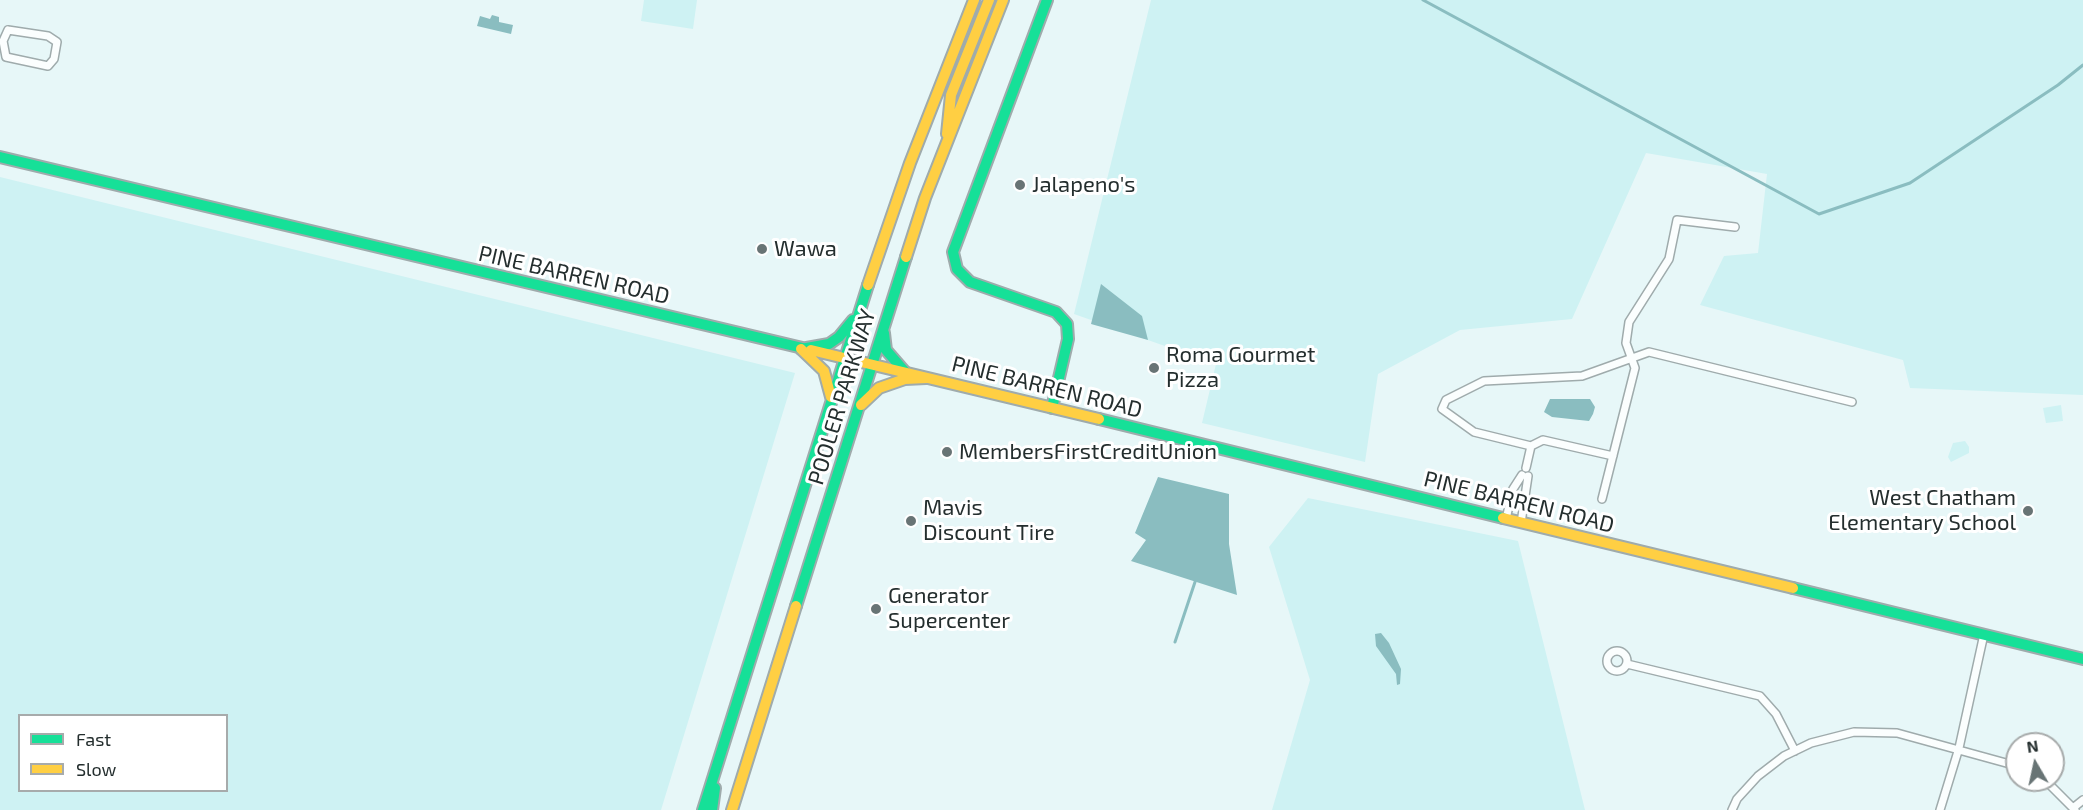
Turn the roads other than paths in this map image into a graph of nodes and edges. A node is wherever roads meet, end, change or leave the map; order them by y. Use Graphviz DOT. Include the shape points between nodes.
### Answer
graph roads {
  1 [pos="974,0"];
  2 [pos="989,0"];
  3 [pos="1003,0"];
  4 [pos="1047,0"];
  5 [pos="2,41"];
  6 [pos="945,149"];
  7 [pos="0,157"];
  8 [pos="1735,227"];
  9 [pos="857,316"];
  10 [pos="884,325"];
  11 [pos="801,349"];
  12 [pos="1632,357"];
  13 [pos="843,359"];
  14 [pos="871,364"];
  15 [pos="906,373"];
  16 [pos="926,378"];
  17 [pos="831,397"];
  18 [pos="1852,402"];
  19 [pos="1052,408"];
  20 [pos="857,410"];
  21 [pos="1531,446"];
  22 [pos="1612,456"];
  23 [pos="1525,473"];
  24 [pos="1602,499"];
  25 [pos="1506,519"];
  26 [pos="1521,523"];
  27 [pos="1984,634"];
  28 [pos="2083,659"];
  29 [pos="1627,664"];
  30 [pos="1959,748"];
  31 [pos="1795,751"];
  32 [pos="718,761"];
  33 [pos="2005,762"];
  34 [pos="2058,792"];
  35 [pos="2083,800"];
  36 [pos="2074,809"];
  37 [pos="703,810"];
  38 [pos="712,810"];
  39 [pos="732,810"];
  40 [pos="1732,810"];
  41 [pos="1940,810"];
  1 -- 9 [label="main road, POOLER PARKWAY" via="910,163"];
  2 -- 6 [label="main road" via="951,95"];
  3 -- 6 [label="main road, POOLER PARKWAY"];
  4 -- 19 [label="main road" via="1044,17 953,252 957,269 970,282 1057,312 1067,324 1068,339"];
  5 -- 5 [label="street" via="8,30 48,36 57,42 54,59 48,66 6,57"];
  6 -- 10 [label="main road, POOLER PARKWAY"];
  7 -- 11 [label="main road, PINE BARREN ROAD"];
  8 -- 12 [label="street" via="1677,220 1669,259 1630,318 1626,343"];
  9 -- 11 [label="main road" via="829,344"];
  9 -- 13 [label="main road, POOLER PARKWAY"];
  10 -- 14 [label="main road, POOLER PARKWAY"];
  10 -- 15 [label="main road" via="886,350"];
  11 -- 13 [label="main road, PINE BARREN ROAD"];
  11 -- 17 [label="main road" via="824,370"];
  12 -- 18 [label="street" via="1652,352"];
  12 -- 21 [label="street" via="1582,376 1484,381 1446,400 1442,409 1474,432"];
  12 -- 22 [label="street" via="1635,368"];
  13 -- 14 [label="main road, PINE BARREN ROAD"];
  13 -- 17 [label="main road, POOLER PARKWAY"];
  14 -- 15 [label="main road, PINE BARREN ROAD"];
  14 -- 20 [label="main road, POOLER PARKWAY"];
  15 -- 16 [label="main road, PINE BARREN ROAD"];
  16 -- 19 [label="main road, PINE BARREN ROAD"];
  16 -- 20 [label="main road" via="905,379 879,388"];
  17 -- 32 [label="main road, POOLER PARKWAY"];
  19 -- 25 [label="main road, PINE BARREN ROAD"];
  20 -- 39 [label="main road, POOLER PARKWAY"];
  21 -- 22 [label="street" via="1538,440 1548,440"];
  21 -- 23 [label="street"];
  22 -- 24 [label="street"];
  23 -- 25 [label="street" via="1513,489"];
  23 -- 26 [label="street"];
  25 -- 26 [label="main road, PINE BARREN ROAD"];
  26 -- 27 [label="main road, PINE BARREN ROAD"];
  27 -- 28 [label="main road, PINE BARREN ROAD"];
  27 -- 30 [label="street"];
  29 -- 31 [label="street" via="1760,696 1776,714"];
  30 -- 31 [label="street" via="1897,733 1869,731 1835,736"];
  30 -- 33 [label="street"];
  30 -- 41 [label="street"];
  31 -- 40 [label="street" via="1758,776"];
  32 -- 37 [label="main road, POOLER PARKWAY"];
  32 -- 38 [label="main road"];
  34 -- 36 [label="street"];
  35 -- 36 [label="street"];
}
